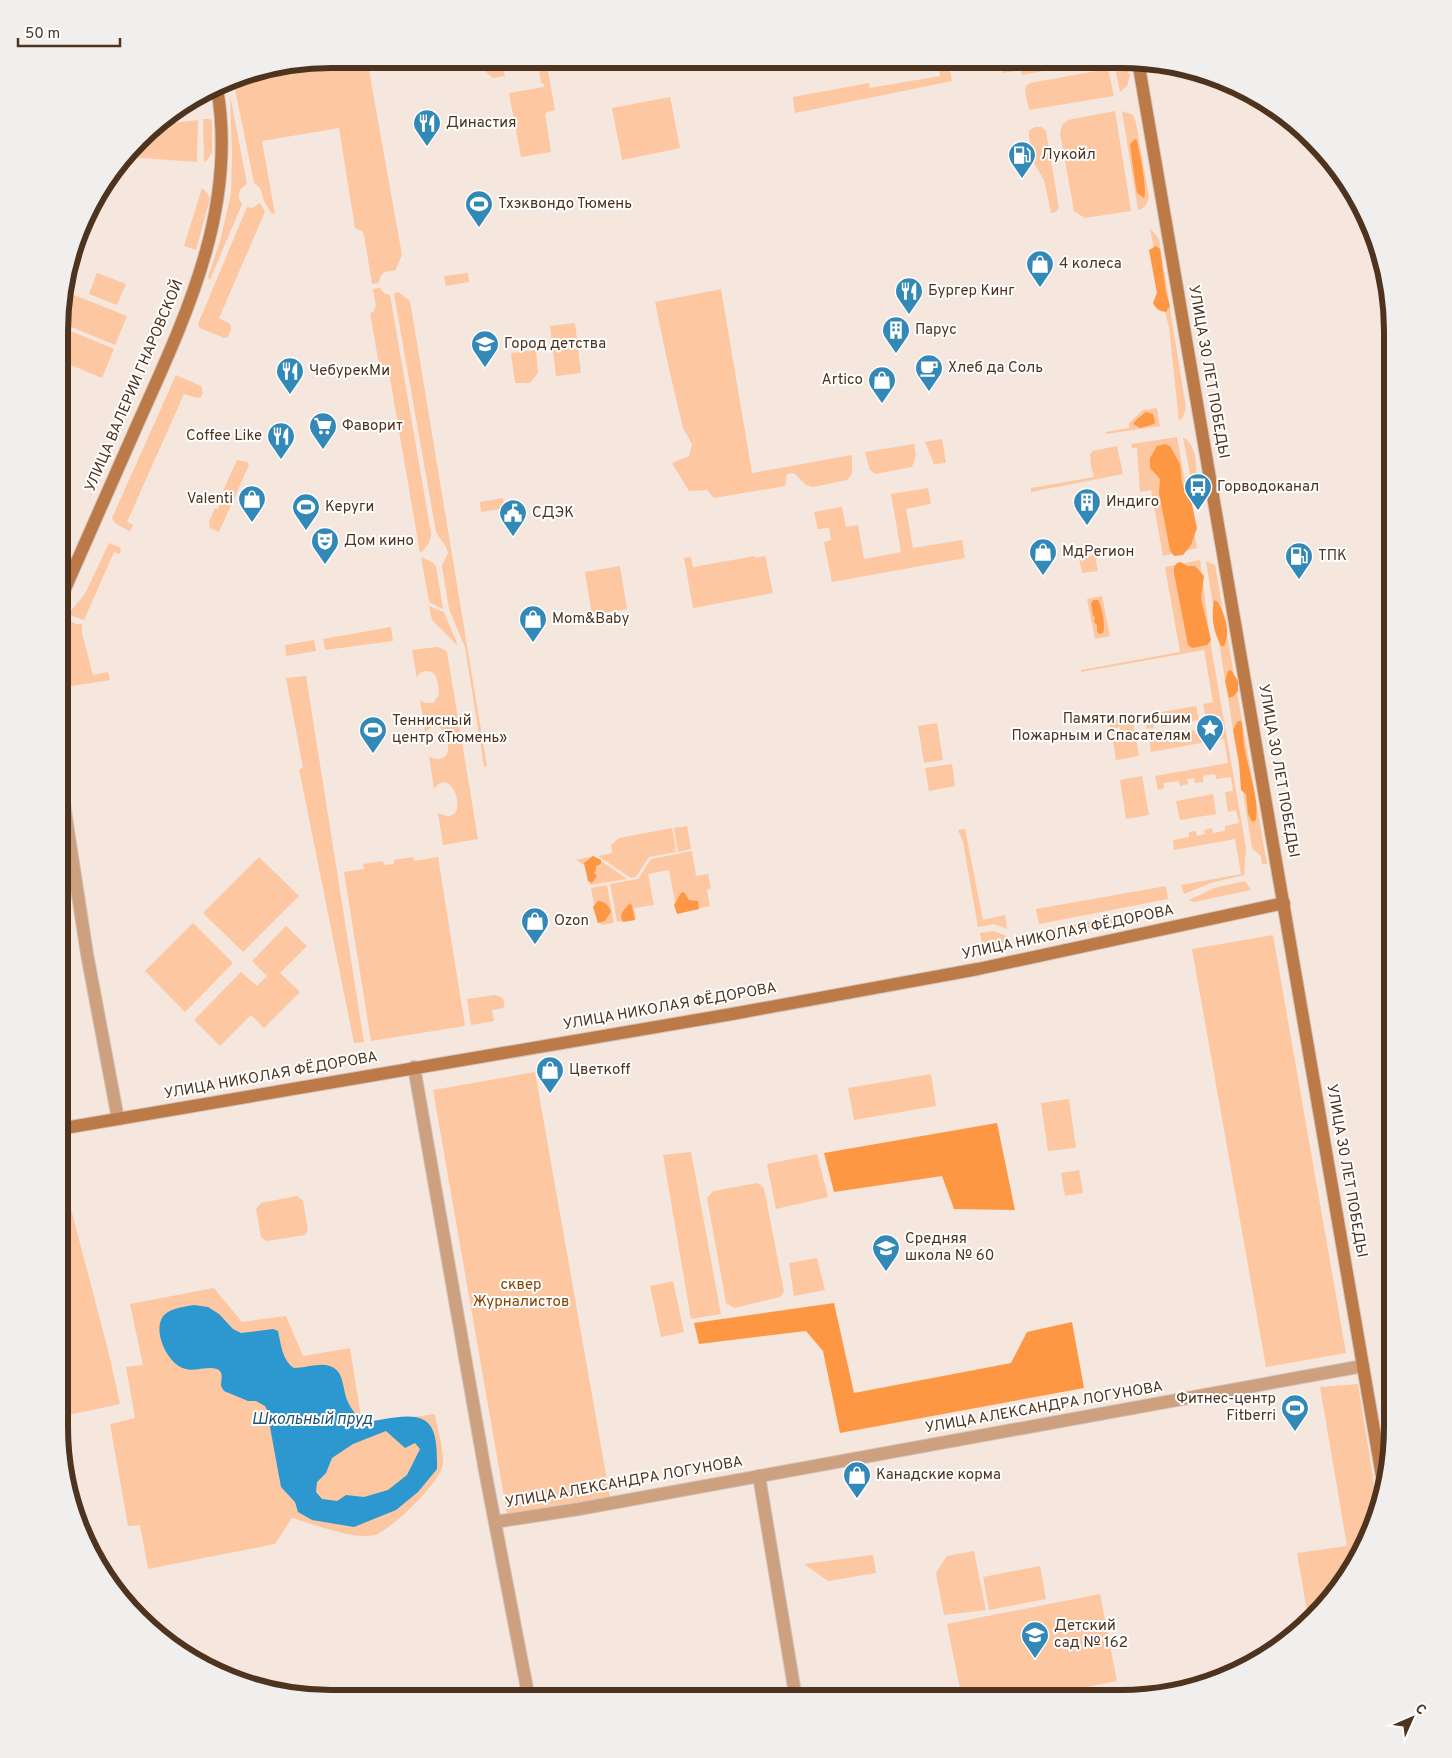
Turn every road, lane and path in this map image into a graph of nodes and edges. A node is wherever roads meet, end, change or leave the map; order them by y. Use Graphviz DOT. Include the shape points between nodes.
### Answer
graph roads {
  1 [pos="1139,68"];
  2 [pos="218,93"];
  3 [pos="68,582"];
  4 [pos="68,830"];
  5 [pos="1284,903"];
  6 [pos="414,1067"];
  7 [pos="118,1119"];
  8 [pos="68,1127"];
  9 [pos="1363,1366"];
  10 [pos="1381,1469"];
  11 [pos="759,1476"];
  12 [pos="495,1522"];
  13 [pos="527,1690"];
  14 [pos="795,1690"];
  1 -- 5 [label="street, УЛИЦА 30 ЛЕТ ПОБЕДЫ"];
  2 -- 3 [label="street, УЛИЦА ВАЛЕРИИ ГНАРОВСКОЙ" via="221,174 210,242 166,360"];
  4 -- 7 [label="street"];
  5 -- 6 [label="street, УЛИЦА НИКОЛАЯ ФЁДОРОВА" via="968,970 732,1014"];
  5 -- 9 [label="street, УЛИЦА 30 ЛЕТ ПОБЕДЫ"];
  6 -- 7 [label="street, УЛИЦА НИКОЛАЯ ФЁДОРОВА"];
  6 -- 12 [label="street, УЛИЦА АЛЕКСАНДРА ЛОГУНОВА"];
  7 -- 8 [label="street, УЛИЦА НИКОЛАЯ ФЁДОРОВА"];
  9 -- 10 [label="street, УЛИЦА 30 ЛЕТ ПОБЕДЫ"];
  9 -- 11 [label="street, УЛИЦА АЛЕКСАНДРА ЛОГУНОВА"];
  11 -- 12 [label="street, УЛИЦА АЛЕКСАНДРА ЛОГУНОВА"];
  11 -- 14 [label="street, УЛИЦА АЛЕКСАНДРА ЛОГУНОВА"];
  12 -- 13 [label="street, УЛИЦА АЛЕКСАНДРА ЛОГУНОВА"];
}
